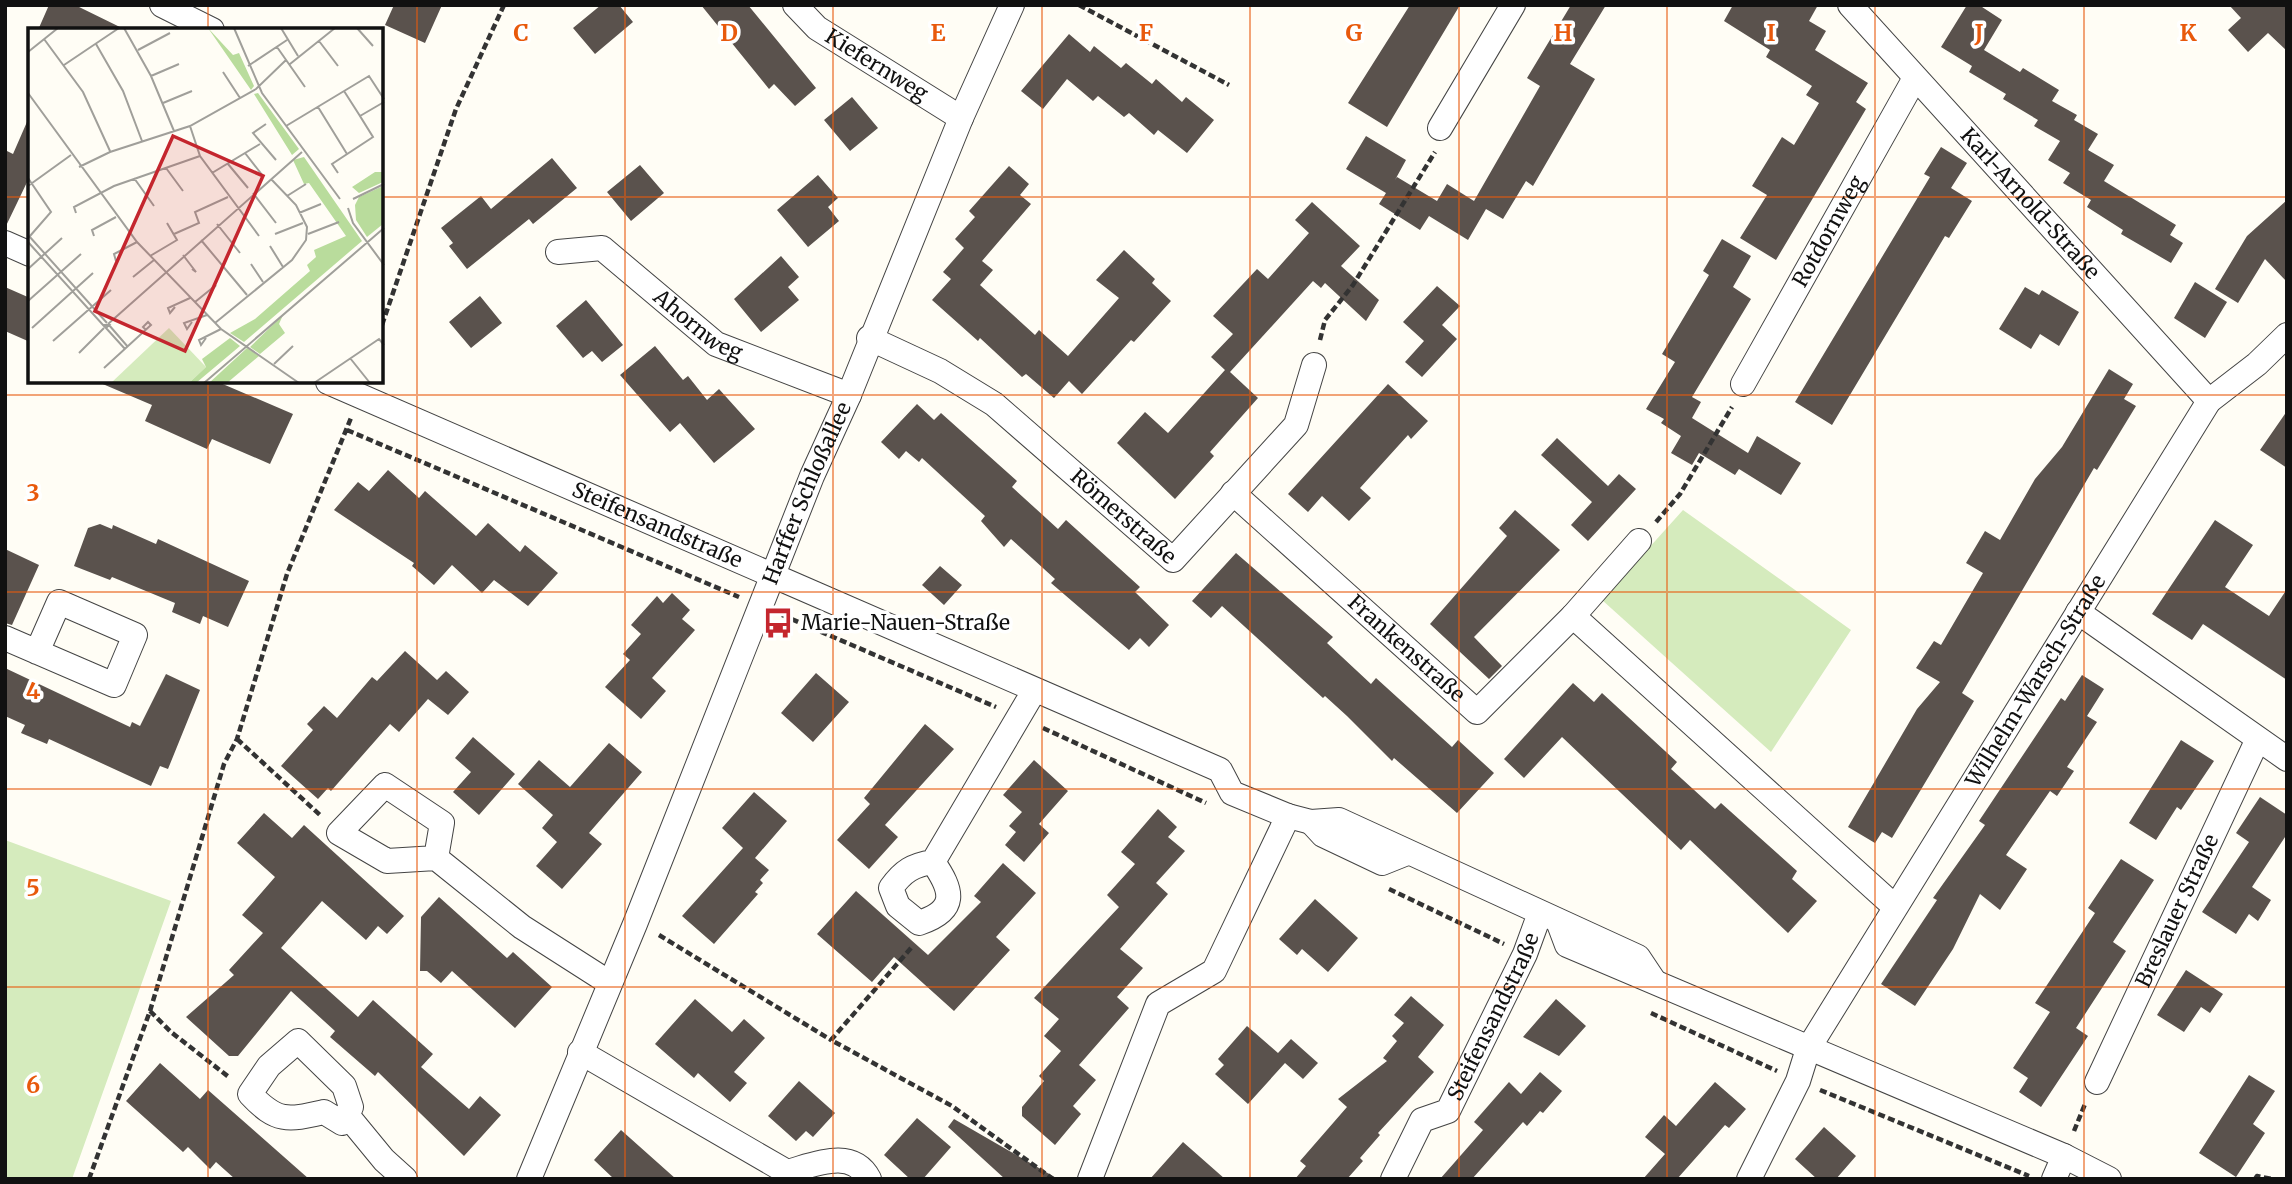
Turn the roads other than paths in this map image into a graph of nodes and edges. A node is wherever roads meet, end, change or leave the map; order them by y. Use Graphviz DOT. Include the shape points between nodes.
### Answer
graph roads {
  1 [pos="162,5"];
  2 [pos="795,5"];
  3 [pos="1013,5"];
  4 [pos="1513,5"];
  5 [pos="1850,5"];
  6 [pos="208,28"];
  7 [pos="1915,78"];
  8 [pos="961,118"];
  9 [pos="1440,128"];
  10 [pos="5,243"];
  11 [pos="558,252"];
  12 [pos="28,253"];
  13 [pos="2287,335"];
  14 [pos="870,338"];
  15 [pos="1314,365"];
  16 [pos="330,383"];
  17 [pos="1743,384"];
  18 [pos="849,395"];
  19 [pos="2209,401"];
  20 [pos="1233,494"];
  21 [pos="1639,541"];
  22 [pos="774,574"];
  23 [pos="2078,612"];
  24 [pos="1573,616"];
  25 [pos="5,638"];
  26 [pos="37,652"];
  27 [pos="1034,691"];
  28 [pos="2257,741"];
  29 [pos="2287,760"];
  30 [pos="1299,819"];
  31 [pos="436,858"];
  32 [pos="933,862"];
  33 [pos="1895,907"];
  34 [pos="1549,917"];
  35 [pos="608,982"];
  36 [pos="1808,1049"];
  37 [pos="580,1052"];
  38 [pos="2097,1082"];
  39 [pos="346,1115"];
  40 [pos="2064,1156"];
  41 [pos="789,1175"];
  42 [pos="405,1179"];
  43 [pos="529,1179"];
  44 [pos="869,1179"];
  45 [pos="1090,1179"];
  46 [pos="1393,1179"];
  47 [pos="1749,1179"];
  48 [pos="2054,1179"];
  49 [pos="2109,1179"];
  1 -- 6 [label="street"];
  2 -- 8 [label="street, Kiefernweg" via="817,28"];
  3 -- 8 [label="street, Harffer Schloßallee"];
  4 -- 9 [label="street"];
  5 -- 7 [label="street, Karl-Arnold-Straße"];
  7 -- 17 [label="street, Rotdornweg"];
  7 -- 19 [label="street, Karl-Arnold-Straße"];
  8 -- 14 [label="street, Harffer Schloßallee"];
  10 -- 12 [label="street"];
  11 -- 18 [label="street, Ahornweg" via="602,248 716,344"];
  13 -- 19 [label="street, Wilhelm-Warsch-Straße"];
  14 -- 18 [label="street, Harffer Schloßallee"];
  14 -- 20 [label="street, Römerstraße" via="940,371 994,404 1173,560"];
  15 -- 20 [label="street, Römerstraße" via="1296,425"];
  16 -- 22 [label="street, Steifensandstraße"];
  18 -- 22 [label="street, Harffer Schloßallee"];
  19 -- 23 [label="street, Wilhelm-Warsch-Straße"];
  20 -- 24 [label="street, Frankenstraße" via="1477,712"];
  21 -- 24 [label="street, Frankenstraße"];
  22 -- 27 [label="street, Steifensandstraße"];
  22 -- 35 [label="street, Harffer Schloßallee"];
  23 -- 28 [label="street"];
  23 -- 33 [label="street, Wilhelm-Warsch-Straße"];
  24 -- 33 [label="street"];
  25 -- 26 [label="street"];
  27 -- 30 [label="street, Steifensandstraße" via="1220,770 1232,793"];
  27 -- 32 [label="street"];
  28 -- 29 [label="street"];
  28 -- 38 [label="street, Breslauer Straße"];
  30 -- 34 [label="street, Steifensandstraße" via="1382,863 1407,853"];
  30 -- 45 [label="street" via="1276,835 1214,971 1158,1004"];
  31 -- 31 [label="street" via="442,823 386,785 339,833 387,861"];
  31 -- 35 [label="street" via="522,927"];
  33 -- 36 [label="street, Wilhelm-Warsch-Straße"];
  34 -- 36 [label="street, Steifensandstraße" via="1567,945"];
  34 -- 46 [label="street, Steifensandstraße" via="1525,954 1448,1111 1422,1120"];
  35 -- 37 [label="street, Harffer Schloßallee"];
  36 -- 40 [label="street, Steifensandstraße"];
  36 -- 47 [label="street" via="1798,1081"];
  37 -- 41 [label="street"];
  37 -- 43 [label="street, Harffer Schloßallee"];
  39 -- 39 [label="street" via="351,1107 344,1086 298,1041 269,1066 250,1094 268,1113 291,1119 324,1112 342,1123"];
  39 -- 42 [label="street"];
  40 -- 48 [label="street"];
  40 -- 49 [label="street, Steifensandstraße"];
  41 -- 44 [label="street" via="841,1159 856,1164"];
}
